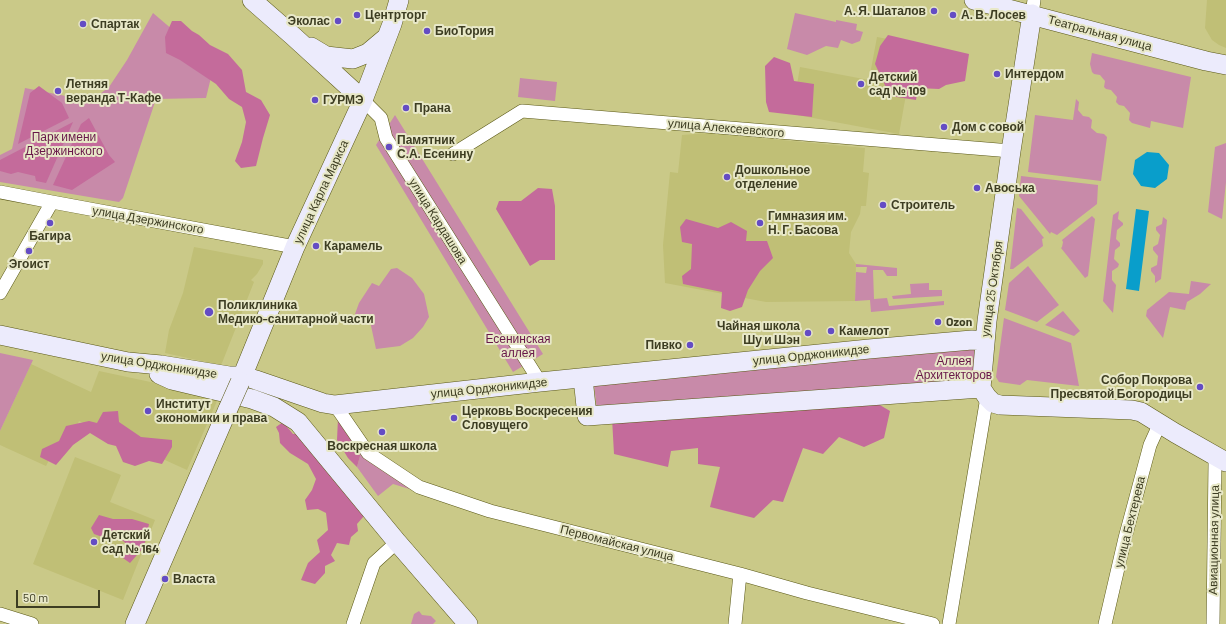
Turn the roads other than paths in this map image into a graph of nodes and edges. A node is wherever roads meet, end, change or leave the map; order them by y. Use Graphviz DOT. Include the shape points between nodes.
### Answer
graph roads {
  1 [pos="252,0"];
  2 [pos="398,0"];
  3 [pos="974,0"];
  4 [pos="1033,7"];
  5 [pos="293,36"];
  6 [pos="387,38"];
  7 [pos="1226,65"];
  8 [pos="362,100"];
  9 [pos="1011,151"];
  10 [pos="453,154"];
  11 [pos="0,192"];
  12 [pos="52,202"];
  13 [pos="296,247"];
  14 [pos="0,293"];
  15 [pos="0,335"];
  16 [pos="985,341"];
  17 [pos="128,362"];
  18 [pos="583,378"];
  19 [pos="241,379"];
  20 [pos="540,382"];
  21 [pos="984,392"];
  22 [pos="335,405"];
  23 [pos="1160,423"];
  24 [pos="1222,459"];
  25 [pos="397,542"];
  26 [pos="740,574"];
  27 [pos="0,614"];
  28 [pos="32,624"];
  29 [pos="135,624"];
  30 [pos="353,624"];
  31 [pos="468,624"];
  32 [pos="735,624"];
  33 [pos="933,624"];
  34 [pos="950,624"];
  35 [pos="1105,624"];
  36 [pos="1213,624"];
  1 -- 5 [label="street, улица Кардашова"];
  2 -- 6 [label="street, улица Карла Маркса"];
  3 -- 4 [label="street, Театральная улица"];
  4 -- 7 [label="street, Театральная улица"];
  4 -- 9 [label="street, улица 25 Октября"];
  5 -- 6 [label="street, улица Кардашова" via="326,56 353,59 368,53"];
  5 -- 8 [label="street, улица Кардашова"];
  6 -- 8 [label="street, улица Карла Маркса"];
  8 -- 13 [label="street, улица Карла Маркса"];
  8 -- 20 [label="street, улица Кардашова" via="381,118 386,138"];
  9 -- 10 [label="street, улица Алексеевского" via="522,111"];
  9 -- 16 [label="street, улица 25 Октября"];
  11 -- 12 [label="street, улица Дзержинского"];
  12 -- 13 [label="street, улица Дзержинского"];
  12 -- 14 [label="street"];
  13 -- 19 [label="street, улица Карла Маркса"];
  15 -- 17 [label="street, улица Орджоникидзе"];
  16 -- 18 [label="street, улица Орджоникидзе" via="932,343"];
  16 -- 21 [label="street, улица 25 Октября"];
  17 -- 19 [label="street, улица Орджоникидзе"];
  17 -- 25 [label="street" via="172,380 252,399 274,407 298,422"];
  18 -- 20 [label="street, улица Орджоникидзе"];
  18 -- 21 [label="street" via="587,416"];
  19 -- 22 [label="street, улица Орджоникидзе" via="256,380 322,403"];
  19 -- 29 [label="street, улица Карла Маркса, bridge"];
  20 -- 22 [label="street, улица Орджоникидзе"];
  21 -- 23 [label="street" via="993,403 1132,410"];
  21 -- 34 [label="street, улица 25 Октября"];
  22 -- 26 [label="street, Первомайская улица" via="368,454 419,487 490,511"];
  23 -- 24 [label="street"];
  23 -- 35 [label="street, улица Бехтерева" via="1150,445"];
  24 -- 36 [label="street, Авиационная улица" via="1215,463"];
  25 -- 30 [label="street" via="374,563"];
  25 -- 31 [label="street"];
  26 -- 32 [label="street"];
  26 -- 33 [label="street, Первомайская улица"];
  27 -- 28 [label="street"];
}
